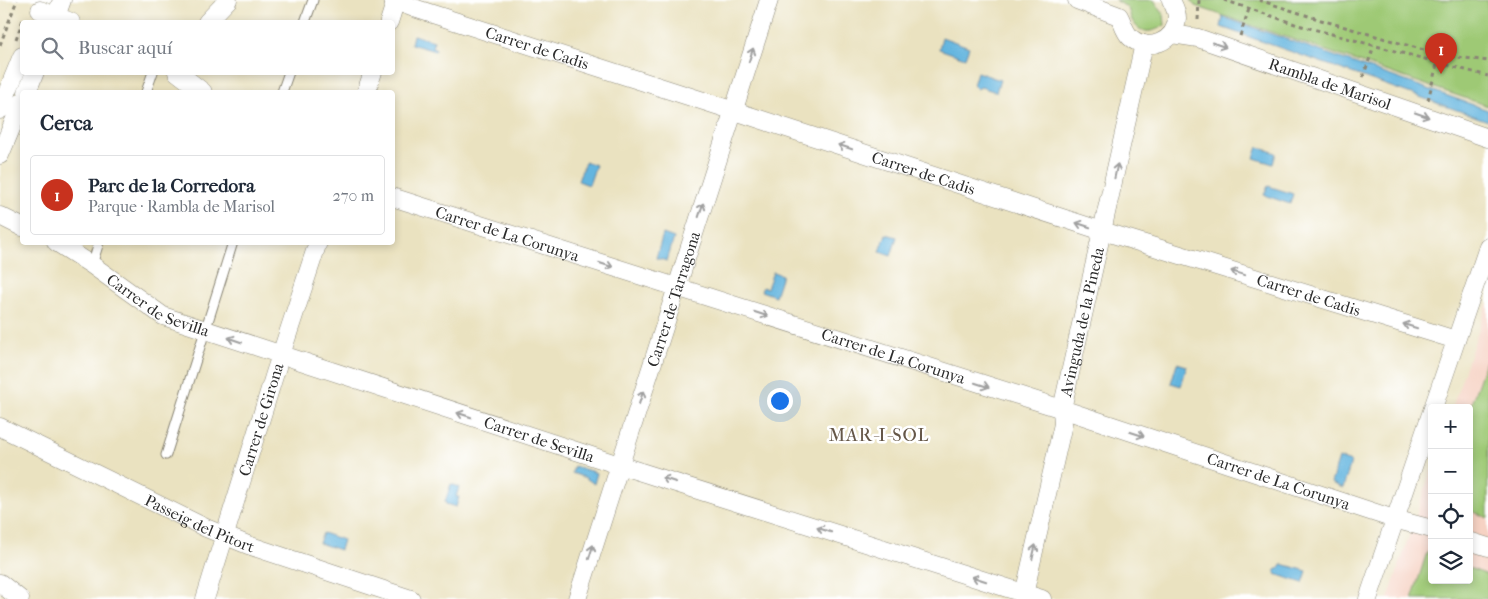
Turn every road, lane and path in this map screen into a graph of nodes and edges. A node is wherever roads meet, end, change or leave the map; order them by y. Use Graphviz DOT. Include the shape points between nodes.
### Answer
graph roads {
  1 [pos="17,0"];
  2 [pos="228,0"];
  3 [pos="313,0"];
  4 [pos="395,0"];
  5 [pos="769,0"];
  6 [pos="1077,0"];
  7 [pos="1171,0"];
  8 [pos="1199,0"];
  9 [pos="1224,0"];
  10 [pos="1259,0"];
  11 [pos="1249,8"];
  12 [pos="209,20"];
  13 [pos="306,20"];
  14 [pos="390,20"];
  15 [pos="1198,24"];
  16 [pos="1172,34"];
  17 [pos="1240,37"];
  18 [pos="1144,44"];
  19 [pos="0,46"];
  20 [pos="1374,46"];
  21 [pos="20,61"];
  22 [pos="1488,61"];
  23 [pos="1437,64"];
  24 [pos="34,75"];
  25 [pos="152,75"];
  26 [pos="182,75"];
  27 [pos="288,75"];
  28 [pos="372,75"];
  29 [pos="1488,76"];
  30 [pos="1362,80"];
  31 [pos="27,90"];
  32 [pos="147,90"];
  33 [pos="200,90"];
  34 [pos="283,90"];
  35 [pos="367,90"];
  36 [pos="1427,103"];
  37 [pos="20,107"];
  38 [pos="0,110"];
  39 [pos="733,110"];
  40 [pos="1488,138"];
  41 [pos="0,155"];
  42 [pos="395,198"];
  43 [pos="0,216"];
  44 [pos="20,226"];
  45 [pos="1103,231"];
  46 [pos="61,245"];
  47 [pos="98,245"];
  48 [pos="232,245"];
  49 [pos="317,245"];
  50 [pos="1488,247"];
  51 [pos="92,265"];
  52 [pos="676,287"];
  53 [pos="205,330"];
  54 [pos="1456,340"];
  55 [pos="281,356"];
  56 [pos="1434,404"];
  57 [pos="1062,410"];
  58 [pos="1428,421"];
  59 [pos="0,427"];
  60 [pos="166,455"];
  61 [pos="619,465"];
  62 [pos="1394,519"];
  63 [pos="1428,528"];
  64 [pos="225,535"];
  65 [pos="1473,542"];
  66 [pos="1488,547"];
  67 [pos="0,583"];
  68 [pos="1024,596"];
  69 [pos="20,599"];
  70 [pos="205,599"];
  71 [pos="411,599"];
  72 [pos="577,599"];
  73 [pos="1042,599"];
  74 [pos="1368,599"];
  1 -- 19 [label="path"];
  2 -- 12 [label="street"];
  3 -- 13 [label="lane"];
  4 -- 14 [label="street"];
  4 -- 39 [label="street, Carrer de Cadis"];
  39 -- 5 [label="street, Carrer de Tarragona, one-way"];
  6 -- 18 [label="street" via="1119,16 1130,36"];
  7 -- 16 [label="street" via="1177,18"];
  8 -- 15 [label="path"];
  9 -- 11 [label="path"];
  10 -- 22 [label="path" via="1441,55"];
  11 -- 17 [label="path"];
  11 -- 20 [label="path"];
  16 -- 18 [label="street" via="1159,43"];
  16 -- 40 [label="street, Rambla de Marisol, one-way" via="1198,38"];
  45 -- 18 [label="street, Avinguda de la Pineda, one-way"];
  20 -- 23 [label="path"];
  20 -- 30 [label="path"];
  21 -- 38 [label="street"];
  23 -- 29 [label="path"];
  23 -- 36 [label="path"];
  24 -- 31 [label="street"];
  25 -- 32 [label="lane"];
  26 -- 33 [label="street"];
  27 -- 34 [label="lane"];
  28 -- 35 [label="street"];
  37 -- 41 [label="street"];
  45 -- 39 [label="street, Carrer de Cadis, one-way"];
  52 -- 39 [label="street, Carrer de Tarragona, one-way"];
  42 -- 52 [label="street, Carrer de La Corunya, one-way"];
  43 -- 44 [label="street"];
  54 -- 45 [label="street, Carrer de Cadis, one-way"];
  45 -- 57 [label="street, Avinguda de la Pineda"];
  46 -- 51 [label="street, Carrer de Sevilla"];
  47 -- 51 [label="lane"];
  48 -- 53 [label="lane"];
  49 -- 55 [label="street, Carrer de Girona"];
  50 -- 54 [label="street"];
  51 -- 53 [label="street, Carrer de Sevilla" via="163,316"];
  52 -- 57 [label="street, Carrer de La Corunya, one-way"];
  61 -- 52 [label="street, Carrer de Tarragona, one-way"];
  55 -- 53 [label="street, Carrer de Sevilla, one-way"];
  53 -- 60 [label="lane"];
  54 -- 56 [label="street"];
  61 -- 55 [label="street, Carrer de Sevilla, one-way"];
  55 -- 64 [label="street, Carrer de Girona"];
  57 -- 62 [label="street, Carrer de La Corunya, one-way"];
  68 -- 57 [label="street, Avinguda de la Pineda, one-way" via="1063,424"];
  58 -- 62 [label="street"];
  59 -- 64 [label="street, Passeig del Pitort"];
  68 -- 61 [label="street, Carrer de Sevilla, one-way"];
  72 -- 61 [label="street, Carrer de Tarragona, one-way"];
  62 -- 63 [label="street, Carrer de La Corunya"];
  62 -- 74 [label="street"];
  64 -- 70 [label="street, Carrer de Girona"];
  64 -- 71 [label="street, Passeig del Pitort"];
  65 -- 66 [label="street"];
  67 -- 69 [label="street"];
  68 -- 73 [label="street, Carrer de Sevilla"];
}
